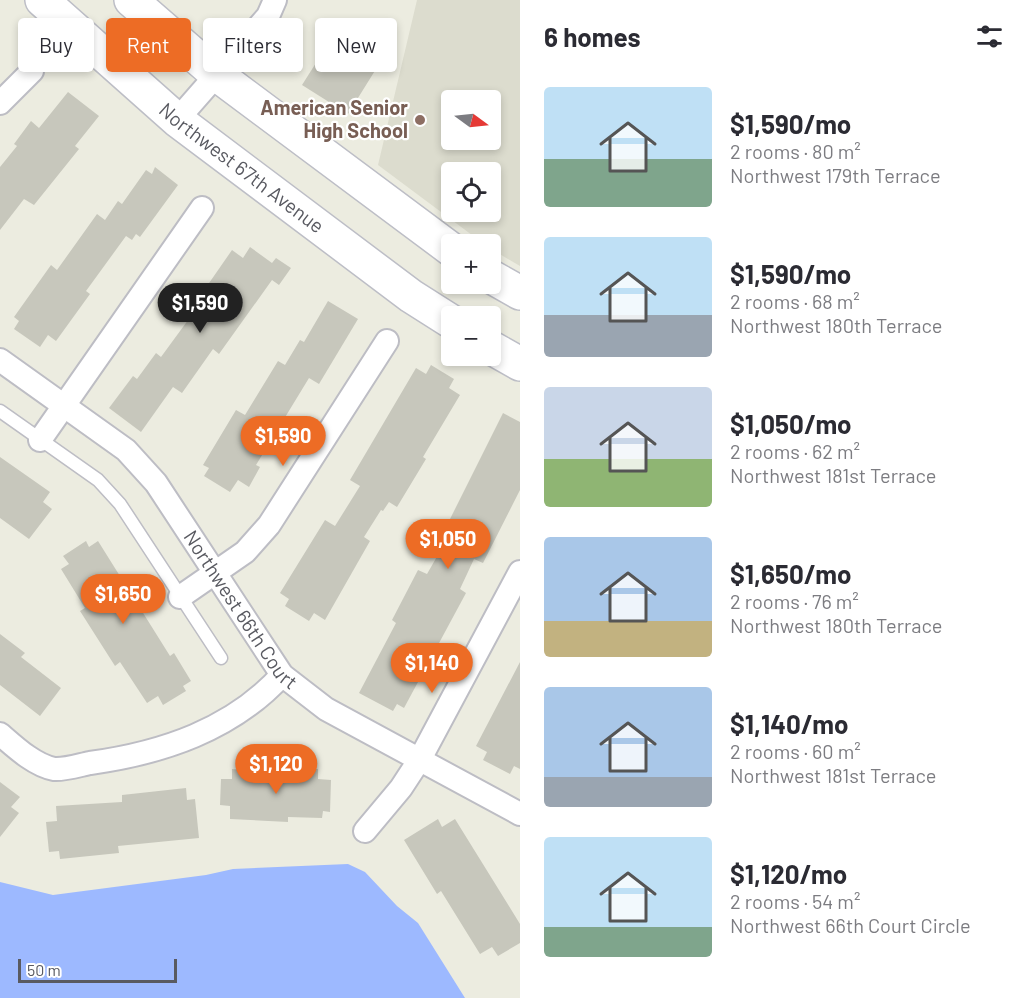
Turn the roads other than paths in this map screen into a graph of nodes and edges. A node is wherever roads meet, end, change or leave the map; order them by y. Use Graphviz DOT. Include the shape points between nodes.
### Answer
graph roads {
  1 [pos="42,0"];
  2 [pos="131,0"];
  3 [pos="275,0"];
  4 [pos="31,72"];
  5 [pos="216,74"];
  6 [pos="0,103"];
  7 [pos="177,120"];
  8 [pos="202,208"];
  9 [pos="441,242"];
  10 [pos="501,282"];
  11 [pos="520,293"];
  12 [pos="441,315"];
  13 [pos="387,341"];
  14 [pos="501,353"];
  15 [pos="0,360"];
  16 [pos="520,364"];
  17 [pos="65,405"];
  18 [pos="0,411"];
  19 [pos="40,440"];
  20 [pos="520,572"];
  21 [pos="216,575"];
  22 [pos="180,597"];
  23 [pos="221,658"];
  24 [pos="282,675"];
  25 [pos="0,734"];
  26 [pos="420,759"];
  27 [pos="520,814"];
  28 [pos="365,831"];
  1 -- 7 [label="main road, Northwest 67th Avenue"];
  2 -- 5 [label="main road"];
  3 -- 5 [label="street" via="268,16"];
  4 -- 6 [label="street"];
  5 -- 7 [label="street"];
  5 -- 9 [label="main road"];
  7 -- 12 [label="main road, Northwest 67th Avenue"];
  8 -- 17 [label="street"];
  10 -- 11 [label="main road"];
  13 -- 21 [label="street" via="269,525 245,552"];
  14 -- 16 [label="main road"];
  15 -- 17 [label="street, Northwest 66th Court"];
  17 -- 19 [label="street"];
  17 -- 21 [label="street, Northwest 66th Court" via="126,450 156,483"];
  18 -- 19 [label="lane"];
  19 -- 22 [label="lane" via="98,480 120,504"];
  20 -- 26 [label="street"];
  21 -- 22 [label="street"];
  21 -- 24 [label="street, Northwest 66th Court"];
  22 -- 23 [label="lane"];
  24 -- 25 [label="street" via="246,709 203,734 132,757 54,769 26,756"];
  24 -- 26 [label="street, Northwest 66th Court" via="326,709"];
  26 -- 27 [label="street, Northwest 66th Court"];
  26 -- 28 [label="street"];
}
